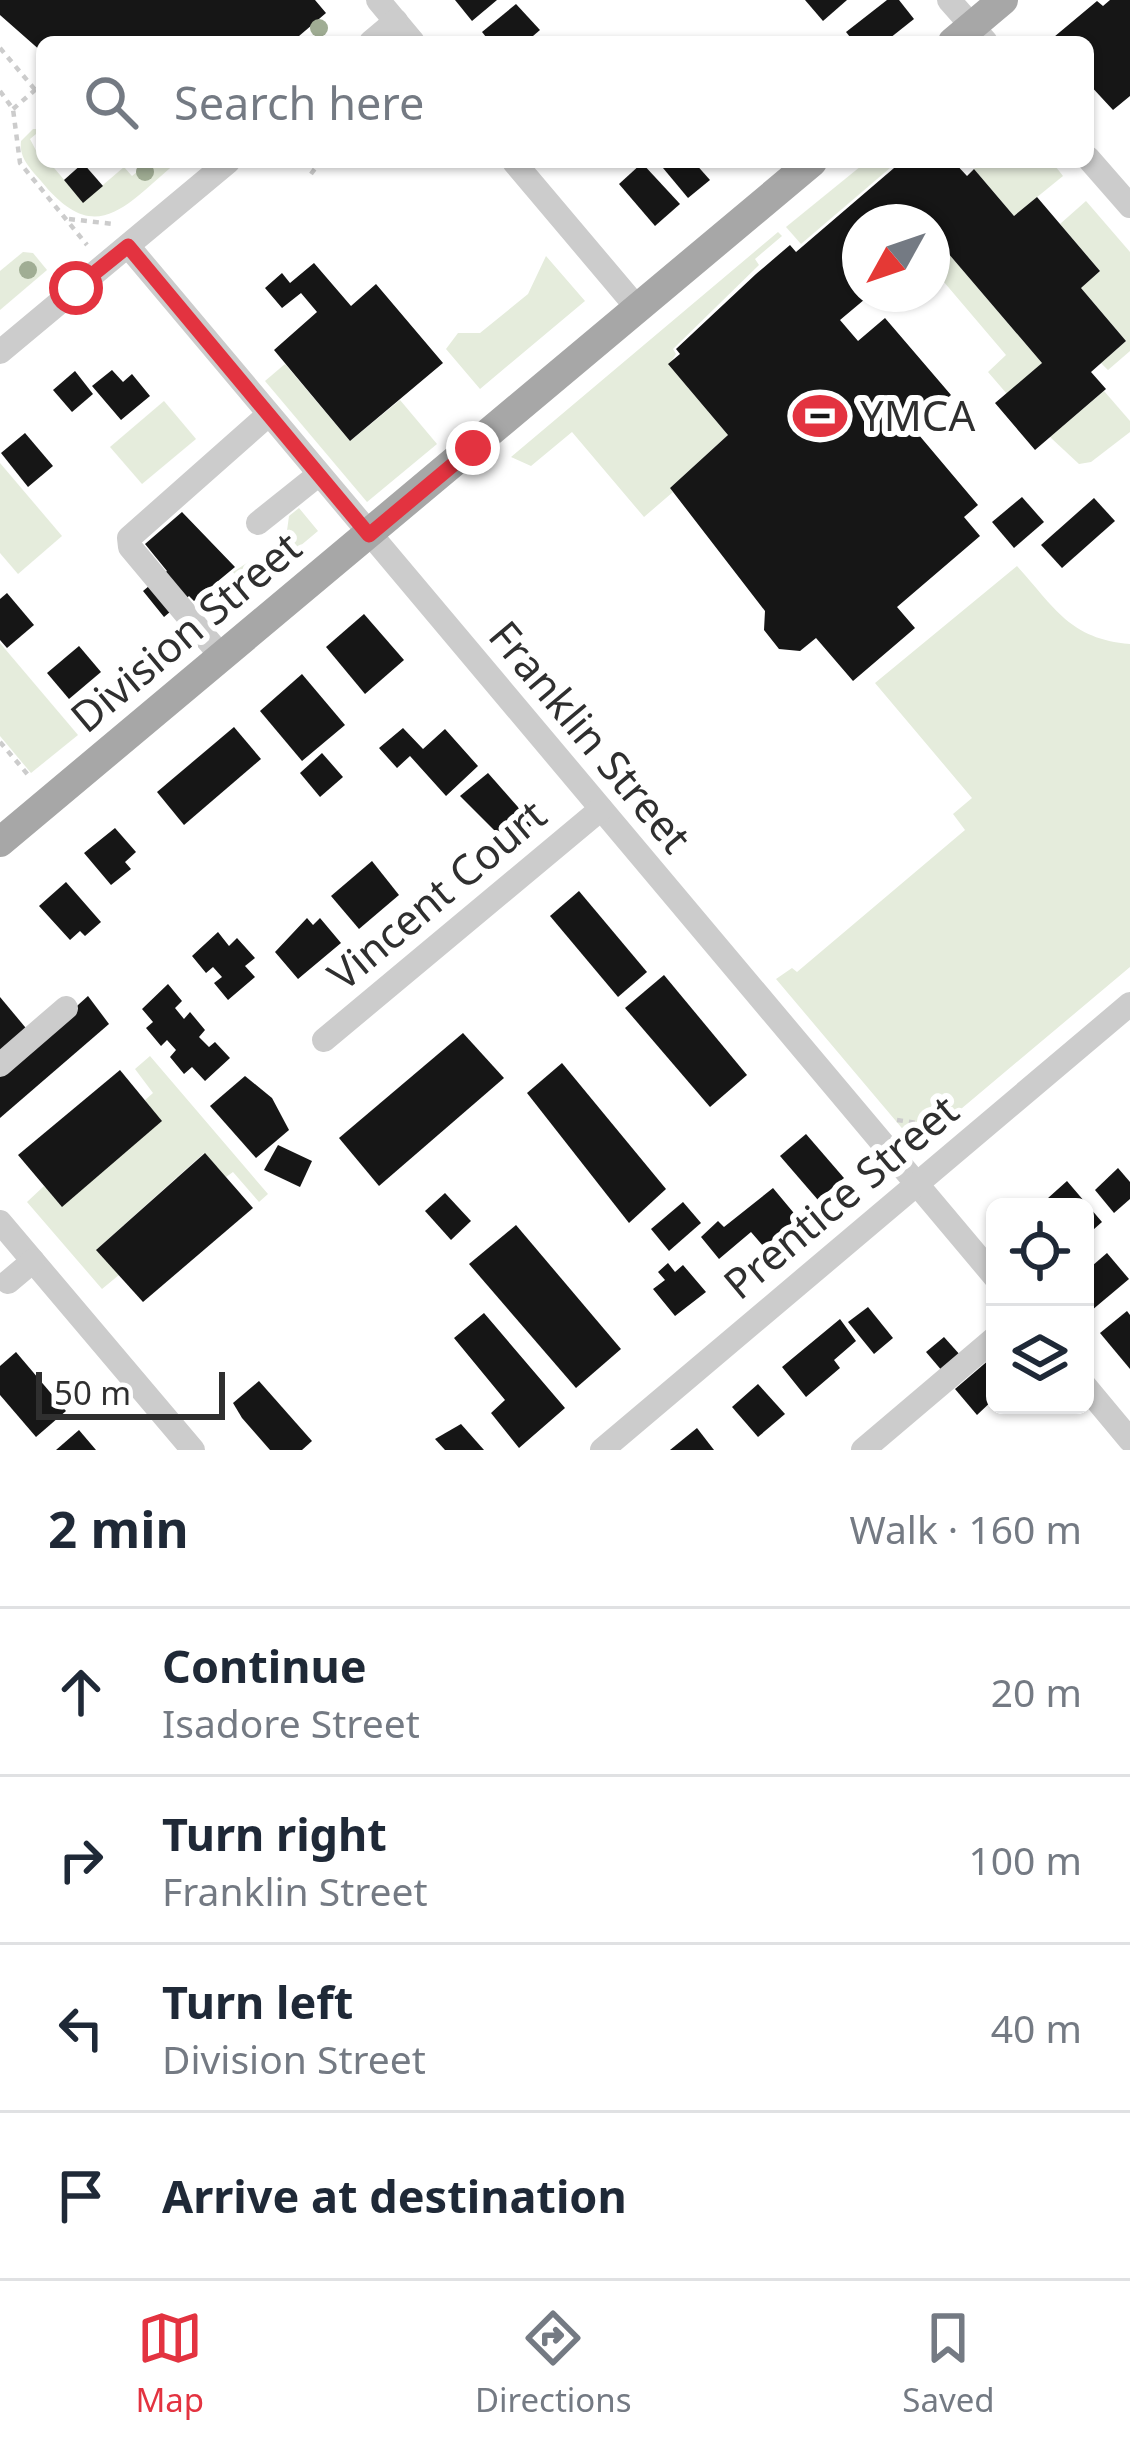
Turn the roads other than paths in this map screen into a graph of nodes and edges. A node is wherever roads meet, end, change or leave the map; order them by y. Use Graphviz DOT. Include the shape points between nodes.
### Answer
graph roads {
  1 [pos="378,0"];
  2 [pos="950,0"];
  3 [pos="1003,0"];
  4 [pos="396,21"];
  5 [pos="378,36"];
  6 [pos="408,36"];
  7 [pos="969,36"];
  8 [pos="971,36"];
  9 [pos="1094,165"];
  10 [pos="221,168"];
  11 [pos="519,168"];
  12 [pos="805,168"];
  13 [pos="1130,206"];
  14 [pos="128,246"];
  15 [pos="639,310"];
  16 [pos="0,352"];
  17 [pos="268,415"];
  18 [pos="318,475"];
  19 [pos="258,524"];
  20 [pos="369,535"];
  21 [pos="222,657"];
  22 [pos="601,809"];
  23 [pos="0,842"];
  24 [pos="1130,1004"];
  25 [pos="66,1008"];
  26 [pos="324,1040"];
  27 [pos="0,1065"];
  28 [pos="917,1184"];
  29 [pos="0,1222"];
  30 [pos="33,1261"];
  31 [pos="986,1266"];
  32 [pos="8,1282"];
  33 [pos="986,1346"];
  34 [pos="1094,1398"];
  35 [pos="1128,1445"];
  36 [pos="193,1450"];
  37 [pos="602,1450"];
  38 [pos="862,1450"];
  1 -- 4 [label="street"];
  2 -- 7 [label="street"];
  3 -- 8 [label="main road"];
  4 -- 5 [label="street"];
  4 -- 6 [label="street"];
  9 -- 13 [label="street"];
  10 -- 14 [label="street"];
  11 -- 15 [label="street"];
  12 -- 15 [label="main road, Division Street"];
  14 -- 16 [label="street"];
  14 -- 17 [label="street, Franklin Street"];
  15 -- 20 [label="main road, Division Street"];
  17 -- 18 [label="street, Franklin Street"];
  17 -- 21 [label="street" via="129,538"];
  18 -- 19 [label="street"];
  18 -- 20 [label="street, Franklin Street"];
  20 -- 21 [label="main road, Division Street"];
  20 -- 22 [label="street, Franklin Street"];
  21 -- 23 [label="main road, Division Street"];
  22 -- 26 [label="street, Vincent Court"];
  22 -- 28 [label="street, Franklin Street"];
  24 -- 28 [label="street, Prentice Street"];
  25 -- 27 [label="street"];
  28 -- 31 [label="street, Franklin Street"];
  28 -- 37 [label="street, Prentice Street"];
  29 -- 30 [label="street"];
  30 -- 32 [label="street"];
  30 -- 36 [label="street"];
  33 -- 38 [label="street"];
  34 -- 35 [label="street"];
}
